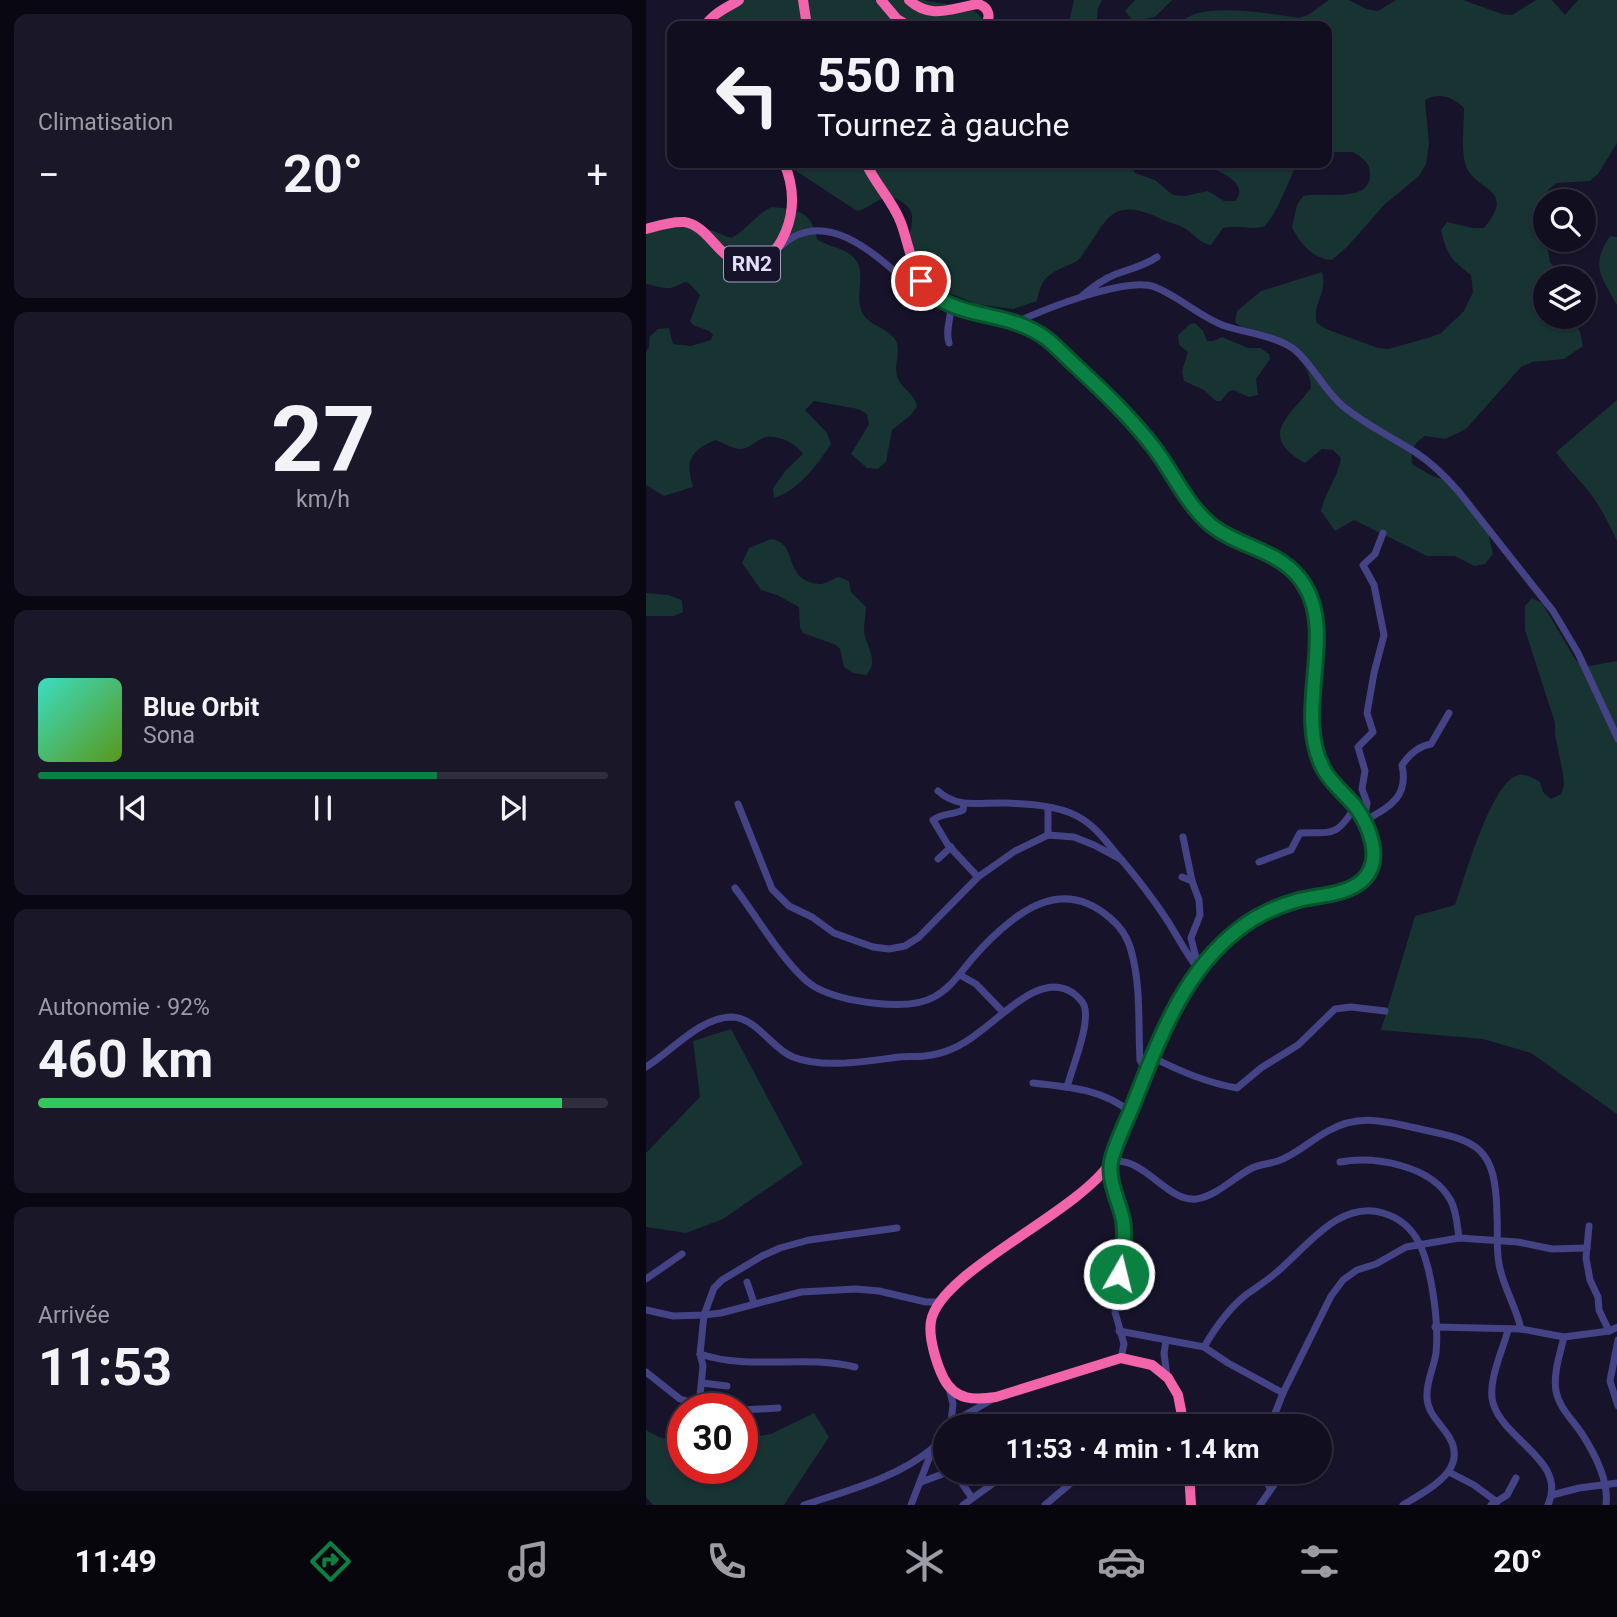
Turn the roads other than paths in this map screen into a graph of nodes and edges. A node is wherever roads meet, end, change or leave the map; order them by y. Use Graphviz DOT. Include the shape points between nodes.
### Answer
graph roads {
  1 [pos="739,0"];
  2 [pos="803,0"];
  3 [pos="880,0"];
  4 [pos="909,0"];
  5 [pos="709,21"];
  6 [pos="806,21"];
  7 [pos="901,21"];
  8 [pos="988,21"];
  9 [pos="786,168"];
  10 [pos="869,168"];
  11 [pos="646,229"];
  12 [pos="771,255"];
  13 [pos="1157,257"];
  14 [pos="936,297"];
  15 [pos="1079,298"];
  16 [pos="951,305"];
  17 [pos="1017,322"];
  18 [pos="949,343"];
  19 [pos="1383,533"];
  20 [pos="1449,713"];
  21 [pos="1617,739"];
  22 [pos="938,791"];
  23 [pos="738,804"];
  24 [pos="964,804"];
  25 [pos="1355,807"];
  26 [pos="1048,808"];
  27 [pos="1364,821"];
  28 [pos="1048,835"];
  29 [pos="1183,837"];
  30 [pos="951,847"];
  31 [pos="938,859"];
  32 [pos="1122,860"];
  33 [pos="1259,862"];
  34 [pos="977,877"];
  35 [pos="1182,877"];
  36 [pos="1192,881"];
  37 [pos="735,888"];
  38 [pos="1199,970"];
  39 [pos="960,975"];
  40 [pos="1385,1011"];
  41 [pos="1003,1012"];
  42 [pos="1152,1057"];
  43 [pos="646,1067"];
  44 [pos="1146,1073"];
  45 [pos="1033,1083"];
  46 [pos="1067,1087"];
  47 [pos="1130,1112"];
  48 [pos="1111,1162"];
  49 [pos="1340,1163"];
  50 [pos="1589,1227"];
  51 [pos="897,1228"];
  52 [pos="1459,1238"];
  53 [pos="1497,1240"];
  54 [pos="1420,1243"];
  55 [pos="1587,1248"];
  56 [pos="682,1254"];
  57 [pos="646,1279"];
  58 [pos="748,1282"];
  59 [pos="941,1301"];
  60 [pos="753,1303"];
  61 [pos="646,1310"];
  62 [pos="704,1315"];
  63 [pos="1435,1327"];
  64 [pos="1617,1327"];
  65 [pos="1521,1329"];
  66 [pos="1508,1330"];
  67 [pos="1119,1331"];
  68 [pos="1609,1331"];
  69 [pos="1564,1337"];
  70 [pos="1617,1340"];
  71 [pos="1166,1341"];
  72 [pos="1204,1347"];
  73 [pos="700,1354"];
  74 [pos="1121,1359"];
  75 [pos="855,1367"];
  76 [pos="646,1372"];
  77 [pos="1168,1378"];
  78 [pos="702,1383"];
  79 [pos="727,1386"];
  80 [pos="949,1388"];
  81 [pos="672,1393"];
  82 [pos="701,1393"];
  83 [pos="1283,1393"];
  84 [pos="997,1397"];
  85 [pos="1617,1406"];
  86 [pos="778,1408"];
  87 [pos="758,1409"];
  88 [pos="951,1414"];
  89 [pos="968,1414"];
  90 [pos="1182,1414"];
  91 [pos="1275,1414"];
  92 [pos="933,1447"];
  93 [pos="1449,1472"];
  94 [pos="1516,1478"];
  95 [pos="921,1482"];
  96 [pos="1617,1483"];
  97 [pos="992,1484"];
  98 [pos="1070,1484"];
  99 [pos="1190,1484"];
  100 [pos="1268,1484"];
  101 [pos="1274,1484"];
  102 [pos="1606,1486"];
  103 [pos="1270,1489"];
  104 [pos="1552,1495"];
  105 [pos="972,1498"];
  106 [pos="1494,1503"];
  107 [pos="805,1505"];
  108 [pos="911,1505"];
  109 [pos="963,1505"];
  110 [pos="1045,1505"];
  111 [pos="1191,1505"];
  112 [pos="1260,1505"];
  113 [pos="1403,1505"];
  114 [pos="1548,1505"];
  115 [pos="1606,1505"];
  1 -- 5 [label="highway"];
  2 -- 6 [label="highway"];
  3 -- 7 [label="highway"];
  4 -- 8 [label="highway" via="931,12 978,4 989,12"];
  9 -- 12 [label="highway, RN2" via="793,195 790,220"];
  10 -- 14 [label="highway" via="900,222 910,260"];
  11 -- 12 [label="highway, RN2" via="684,222 733,260 752,264"];
  12 -- 14 [label="street" via="791,237 831,230 863,247 917,291"];
  13 -- 15 [label="street" via="1094,286"];
  14 -- 16 [label="highway"];
  15 -- 17 [label="street"];
  15 -- 21 [label="street" via="1132,285 1152,286 1222,325 1292,347 1341,405 1423,458 1459,492 1553,611 1578,653"];
  16 -- 17 [label="highway"];
  16 -- 18 [label="street" via="946,333"];
  17 -- 25 [label="highway" via="1046,338 1114,402 1211,524 1270,553 1306,587 1316,630 1314,743 1323,769"];
  19 -- 27 [label="street" via="1375,554 1363,565 1374,585 1384,635 1367,713 1373,732 1358,747 1365,771"];
  20 -- 27 [label="street" via="1431,744 1408,756 1402,765 1405,779 1397,798"];
  22 -- 24 [label="street"];
  23 -- 34 [label="street" via="773,889 789,906 853,941 889,949 905,946"];
  24 -- 26 [label="street"];
  24 -- 30 [label="street" via="960,812 933,820"];
  25 -- 27 [label="highway"];
  25 -- 33 [label="street" via="1339,830 1300,833 1291,850"];
  26 -- 28 [label="street"];
  26 -- 32 [label="street" via="1090,824"];
  27 -- 38 [label="highway" via="1373,857 1363,880 1262,913 1215,949"];
  28 -- 32 [label="street" via="1074,837"];
  28 -- 34 [label="street"];
  29 -- 36 [label="street"];
  30 -- 31 [label="street"];
  30 -- 34 [label="street"];
  32 -- 38 [label="street"];
  35 -- 36 [label="street"];
  36 -- 38 [label="street" via="1200,900 1191,938"];
  37 -- 39 [label="street" via="775,945 819,989 879,1004 907,1005 933,998"];
  38 -- 42 [label="highway" via="1181,994"];
  39 -- 41 [label="street" via="976,984"];
  39 -- 44 [label="street" via="996,933 1029,908 1068,898 1090,904 1117,924 1132,951 1140,1060"];
  40 -- 42 [label="street" via="1335,1009 1298,1045 1237,1088"];
  41 -- 43 [label="street" via="980,1032 944,1052 842,1063 789,1056 745,1021 732,1017 704,1025"];
  41 -- 46 [label="street" via="1052,986 1084,1003 1082,1034"];
  42 -- 44 [label="highway"];
  44 -- 47 [label="highway"];
  45 -- 46 [label="street"];
  46 -- 47 [label="street" via="1116,1100"];
  47 -- 48 [label="highway"];
  48 -- 53 [label="street" via="1127,1161 1181,1196 1198,1199 1347,1122 1394,1123 1462,1140 1482,1151 1494,1176"];
  48 -- 59 [label="highway" via="1066,1206 968,1272"];
  48 -- 67 [label="street" via="1114,1196 1123,1220 1115,1312"];
  49 -- 52 [label="street" via="1357,1159 1399,1164 1434,1183 1450,1201"];
  50 -- 55 [label="street"];
  51 -- 62 [label="street" via="809,1240 762,1256 722,1280 708,1299"];
  52 -- 53 [label="street"];
  52 -- 54 [label="street"];
  53 -- 55 [label="street" via="1552,1249"];
  53 -- 65 [label="street" via="1501,1274"];
  54 -- 63 [label="street"];
  54 -- 72 [label="street" via="1408,1226 1393,1216 1359,1211 1339,1219 1228,1312"];
  54 -- 83 [label="street" via="1343,1280"];
  55 -- 68 [label="street" via="1590,1280"];
  56 -- 57 [label="street"];
  58 -- 60 [label="street"];
  59 -- 60 [label="street" via="856,1289 801,1292"];
  59 -- 80 [label="highway" via="931,1321 935,1363"];
  60 -- 62 [label="street"];
  61 -- 62 [label="street" via="673,1316"];
  62 -- 73 [label="street"];
  63 -- 66 [label="street"];
  63 -- 93 [label="street" via="1436,1353 1426,1395 1430,1413 1451,1440 1454,1452"];
  64 -- 68 [label="street"];
  65 -- 66 [label="street"];
  65 -- 69 [label="street"];
  66 -- 104 [label="street" via="1494,1373 1493,1404 1547,1469"];
  67 -- 71 [label="street"];
  67 -- 74 [label="street" via="1124,1344"];
  68 -- 69 [label="street"];
  69 -- 102 [label="street" via="1556,1391 1593,1453"];
  70 -- 85 [label="street" via="1610,1381"];
  71 -- 72 [label="street"];
  71 -- 77 [label="street"];
  72 -- 83 [label="street"];
  73 -- 75 [label="street" via="752,1364 810,1360"];
  73 -- 78 [label="street"];
  74 -- 77 [label="highway" via="1152,1365"];
  74 -- 84 [label="highway"];
  76 -- 81 [label="street"];
  77 -- 90 [label="highway"];
  78 -- 79 [label="street"];
  78 -- 82 [label="street"];
  80 -- 84 [label="highway" via="961,1397"];
  80 -- 88 [label="street"];
  83 -- 91 [label="street"];
  84 -- 89 [label="street"];
  86 -- 87 [label="street"];
  92 -- 95 [label="street"];
  92 -- 107 [label="street" via="898,1472"];
  93 -- 106 [label="street"];
  93 -- 113 [label="street"];
  94 -- 106 [label="street" via="1506,1495"];
  95 -- 105 [label="street" via="955,1473"];
  95 -- 108 [label="street"];
  96 -- 102 [label="street"];
  97 -- 105 [label="street"];
  98 -- 110 [label="street"];
  99 -- 111 [label="highway"];
  100 -- 103 [label="street"];
  101 -- 103 [label="street"];
  102 -- 104 [label="street"];
  102 -- 115 [label="street"];
  103 -- 112 [label="street"];
  104 -- 114 [label="street"];
  105 -- 109 [label="street"];
}
